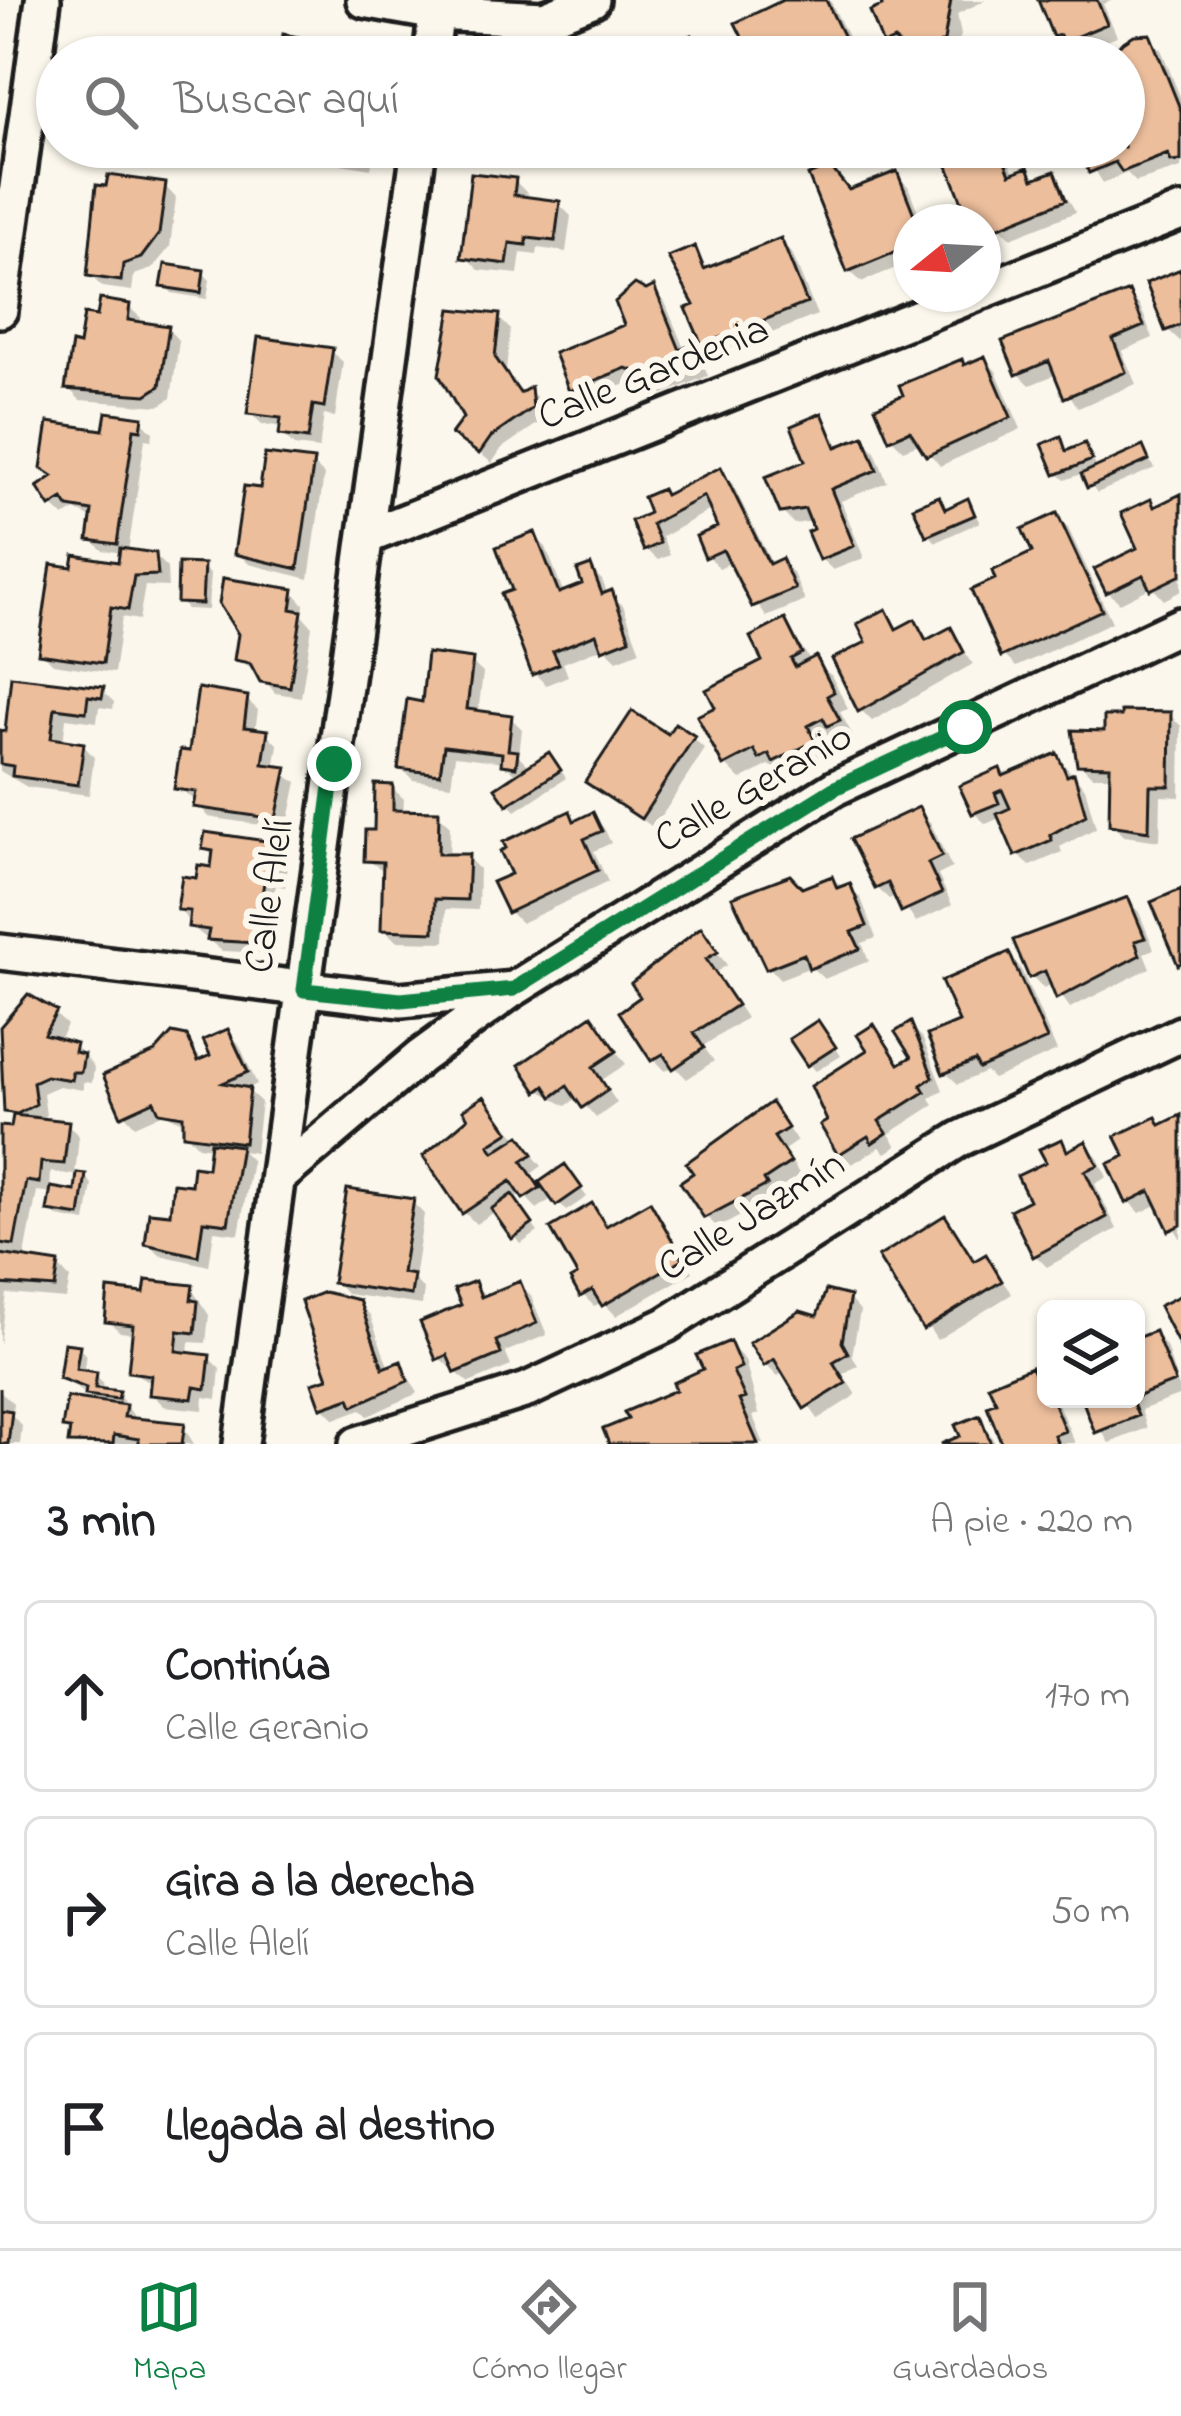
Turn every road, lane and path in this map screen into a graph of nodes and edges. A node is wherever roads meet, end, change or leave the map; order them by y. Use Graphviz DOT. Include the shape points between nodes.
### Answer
graph roads {
  1 [pos="43,0"];
  2 [pos="364,0"];
  3 [pos="592,0"];
  4 [pos="438,7"];
  5 [pos="38,36"];
  6 [pos="36,50"];
  7 [pos="416,168"];
  8 [pos="1181,212"];
  9 [pos="1001,284"];
  10 [pos="0,310"];
  11 [pos="930,312"];
  12 [pos="366,537"];
  13 [pos="1181,625"];
  14 [pos="0,952"];
  15 [pos="514,989"];
  16 [pos="304,990"];
  17 [pos="1181,1034"];
  18 [pos="278,1178"];
  19 [pos="242,1444"];
  20 [pos="357,1444"];
  1 -- 5 [label="street"];
  2 -- 4 [label="street"];
  3 -- 4 [label="street" via="544,19"];
  6 -- 10 [label="street"];
  7 -- 12 [label="street, Calle Alelí"];
  8 -- 9 [label="street, Calle Gardenia"];
  11 -- 12 [label="street, Calle Gardenia"];
  12 -- 16 [label="street, Calle Alelí"];
  13 -- 15 [label="street, Calle Geranio" via="835,788"];
  14 -- 16 [label="street, Calle Geranio"];
  15 -- 16 [label="street, Calle Geranio" via="401,1000"];
  15 -- 18 [label="street, Calle Geranio"];
  16 -- 18 [label="street, Calle Alelí"];
  17 -- 20 [label="street, Calle Jazmín" via="960,1139 666,1325 527,1390"];
  18 -- 19 [label="street, Calle Alelí"];
}
